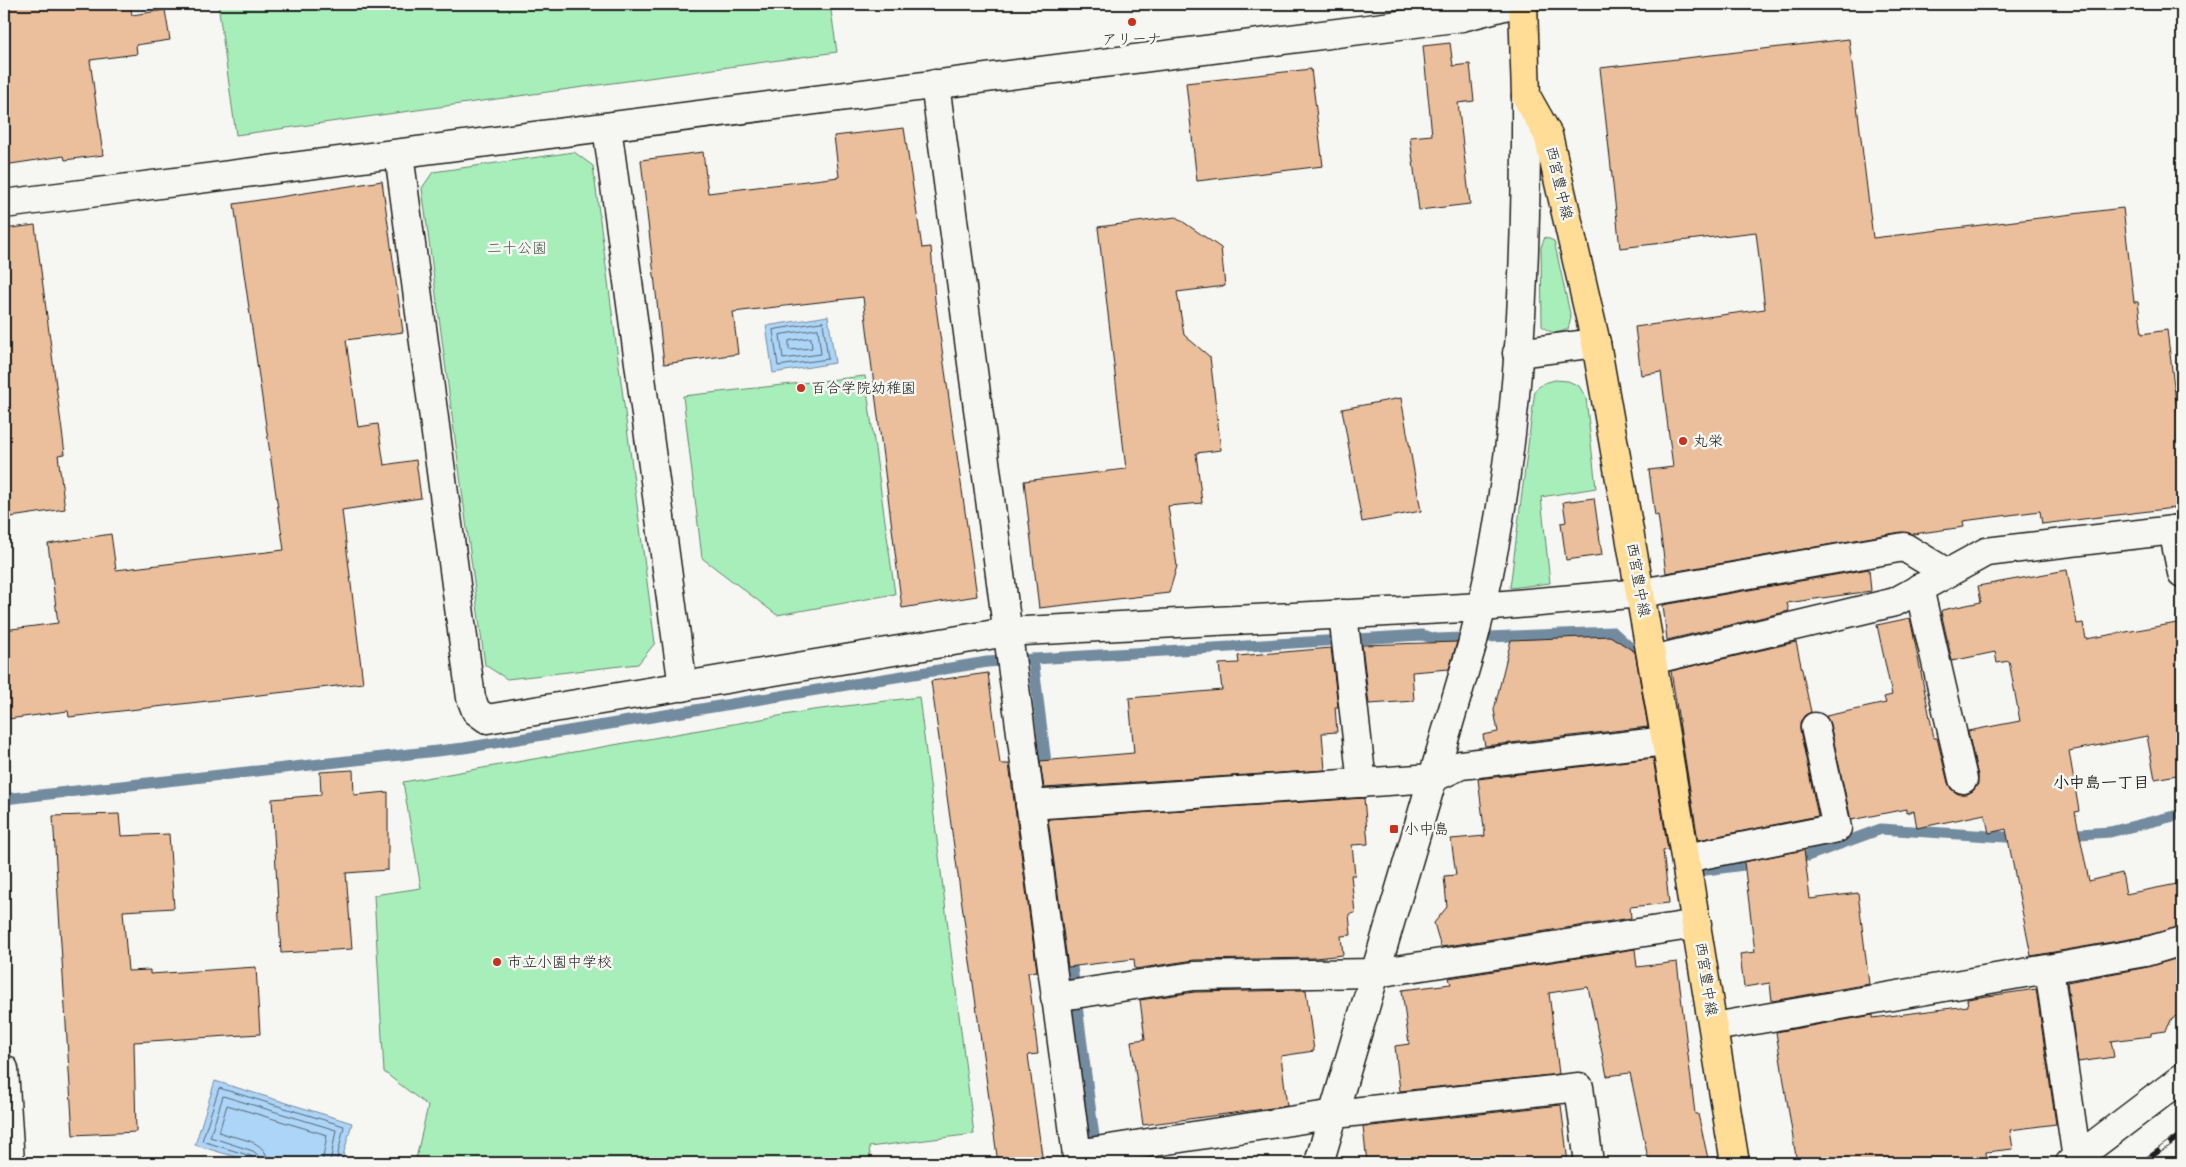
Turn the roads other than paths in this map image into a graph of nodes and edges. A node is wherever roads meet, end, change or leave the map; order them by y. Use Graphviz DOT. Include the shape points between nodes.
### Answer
graph roads {
  1 [pos="1512,4"];
  2 [pos="1523,4"];
  3 [pos="935,84"];
  4 [pos="1526,96"];
  5 [pos="607,127"];
  6 [pos="399,154"];
  7 [pos="4,204"];
  8 [pos="1596,344"];
  9 [pos="1517,353"];
  10 [pos="2178,530"];
  11 [pos="1947,573"];
  12 [pos="2182,573"];
  13 [pos="1919,588"];
  14 [pos="1641,593"];
  15 [pos="1482,607"];
  16 [pos="1343,614"];
  17 [pos="1007,632"];
  18 [pos="1652,660"];
  19 [pos="683,687"];
  20 [pos="1815,728"];
  21 [pos="1666,741"];
  22 [pos="1433,778"];
  23 [pos="1963,778"];
  24 [pos="1362,783"];
  25 [pos="1030,805"];
  26 [pos="1686,858"];
  27 [pos="1697,924"];
  28 [pos="2182,941"];
  29 [pos="2049,969"];
  30 [pos="1376,973"];
  31 [pos="1055,997"];
  32 [pos="1714,1028"];
  33 [pos="4,1069"];
  34 [pos="2182,1078"];
  35 [pos="1335,1114"];
  36 [pos="1077,1158"];
  37 [pos="2074,1161"];
  38 [pos="10,1163"];
  39 [pos="1320,1163"];
  40 [pos="1589,1163"];
  41 [pos="1735,1163"];
  1 -- 3 [label="street" via="1462,17"];
  2 -- 4 [label="main road, 西宮豊中線"];
  3 -- 5 [label="street"];
  3 -- 17 [label="street"];
  4 -- 8 [label="main road, 西宮豊中線" via="1548,135"];
  4 -- 9 [label="street" via="1525,211"];
  5 -- 6 [label="street"];
  5 -- 19 [label="street"];
  6 -- 7 [label="street"];
  6 -- 19 [label="street" via="471,698 476,711 487,719"];
  8 -- 9 [label="street"];
  8 -- 14 [label="main road, 西宮豊中線"];
  9 -- 15 [label="street" via="1504,485"];
  10 -- 11 [label="street" via="1986,552"];
  10 -- 12 [label="street"];
  11 -- 13 [label="street"];
  11 -- 14 [label="street" via="1904,546"];
  13 -- 18 [label="street" via="1895,602"];
  13 -- 23 [label="street"];
  14 -- 15 [label="street"];
  14 -- 18 [label="main road, 西宮豊中線"];
  15 -- 16 [label="street"];
  15 -- 22 [label="street"];
  16 -- 17 [label="street"];
  16 -- 24 [label="street"];
  17 -- 19 [label="street"];
  17 -- 25 [label="street"];
  18 -- 21 [label="main road, 西宮豊中線"];
  20 -- 26 [label="street" via="1836,828"];
  21 -- 22 [label="street" via="1461,765"];
  21 -- 26 [label="main road, 西宮豊中線"];
  22 -- 24 [label="street"];
  22 -- 30 [label="street"];
  24 -- 25 [label="street"];
  25 -- 31 [label="street"];
  26 -- 27 [label="main road, 西宮豊中線"];
  27 -- 30 [label="street"];
  27 -- 32 [label="main road, 西宮豊中線"];
  28 -- 29 [label="street" via="2145,952"];
  29 -- 32 [label="street"];
  29 -- 37 [label="street"];
  30 -- 31 [label="street" via="1194,976"];
  30 -- 35 [label="street"];
  31 -- 36 [label="street"];
  32 -- 41 [label="main road, 西宮豊中線"];
  33 -- 38 [label="street"];
  34 -- 37 [label="street"];
  35 -- 36 [label="street"];
  35 -- 39 [label="street"];
  35 -- 40 [label="street" via="1579,1087"];
}
